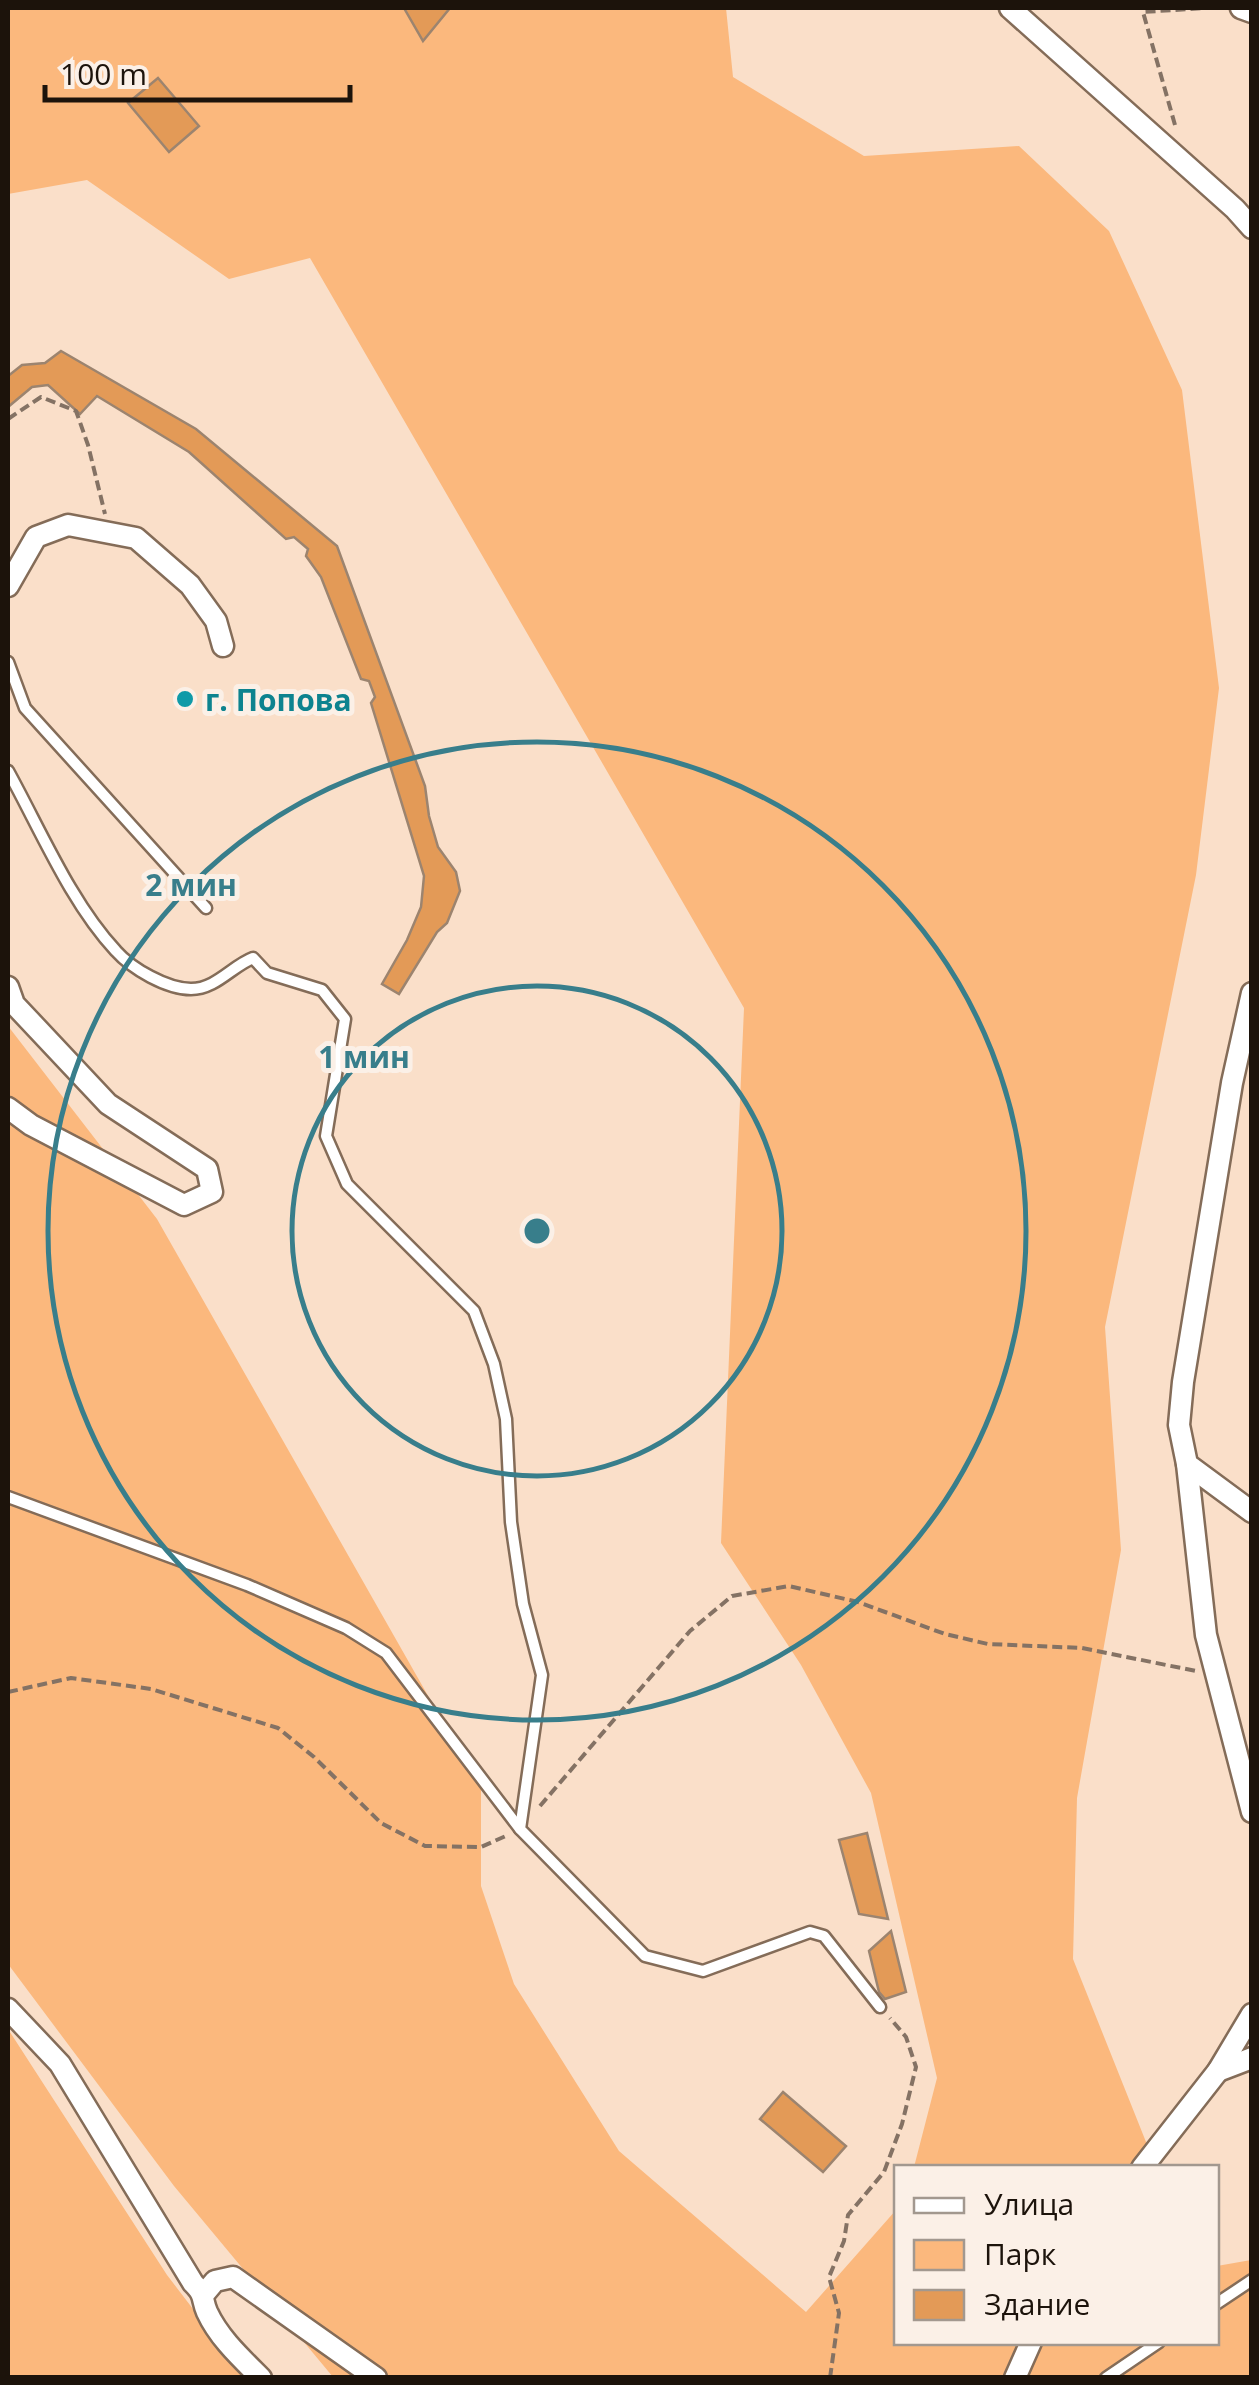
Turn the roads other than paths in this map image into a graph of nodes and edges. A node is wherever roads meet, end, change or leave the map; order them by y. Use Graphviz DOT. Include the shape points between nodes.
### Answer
graph roads {
  1 [pos="1010,8"];
  2 [pos="1241,8"];
  3 [pos="1252,12"];
  4 [pos="1252,228"];
  5 [pos="8,586"];
  6 [pos="224,646"];
  7 [pos="8,662"];
  8 [pos="8,771"];
  9 [pos="206,908"];
  10 [pos="8,987"];
  11 [pos="1252,993"];
  12 [pos="8,1108"];
  13 [pos="1188,1464"];
  14 [pos="8,1497"];
  15 [pos="1252,1512"];
  16 [pos="1252,1812"];
  17 [pos="520,1829"];
  18 [pos="880,2007"];
  19 [pos="8,2009"];
  20 [pos="1252,2014"];
  21 [pos="1252,2058"];
  22 [pos="1218,2071"];
  23 [pos="1144,2165"];
  24 [pos="1252,2280"];
  25 [pos="204,2294"];
  26 [pos="1219,2302"];
  27 [pos="1030,2345"];
  28 [pos="1154,2345"];
  29 [pos="260,2378"];
  30 [pos="376,2378"];
  31 [pos="1015,2378"];
  32 [pos="1106,2378"];
  1 -- 4 [label="street"];
  2 -- 3 [label="street"];
  5 -- 6 [label="street" via="36,536 68,525 136,538 190,586 216,620"];
  7 -- 9 [label="lane" via="25,708"];
  8 -- 17 [label="lane" via="117,954 192,989 253,958 267,973 322,990 346,1018 326,1136 332,1152 346,1184 474,1311 506,1419 522,1604 542,1675"];
  10 -- 12 [label="street" via="14,1004 108,1104 207,1168 212,1192 184,1205"];
  11 -- 13 [label="street" via="1183,1382 1179,1425"];
  13 -- 15 [label="street"];
  13 -- 16 [label="street" via="1206,1636"];
  14 -- 17 [label="lane" via="247,1586 346,1628 386,1653"];
  17 -- 18 [label="lane" via="646,1956 702,1971 810,1932 824,1936"];
  19 -- 25 [label="street" via="60,2064"];
  20 -- 22 [label="street"];
  21 -- 22 [label="street"];
  22 -- 23 [label="street"];
  24 -- 26 [label="lane"];
  25 -- 29 [label="street" via="205,2309 226,2342"];
  25 -- 30 [label="street" via="216,2280 233,2278"];
  27 -- 31 [label="street"];
  28 -- 32 [label="lane"];
}
